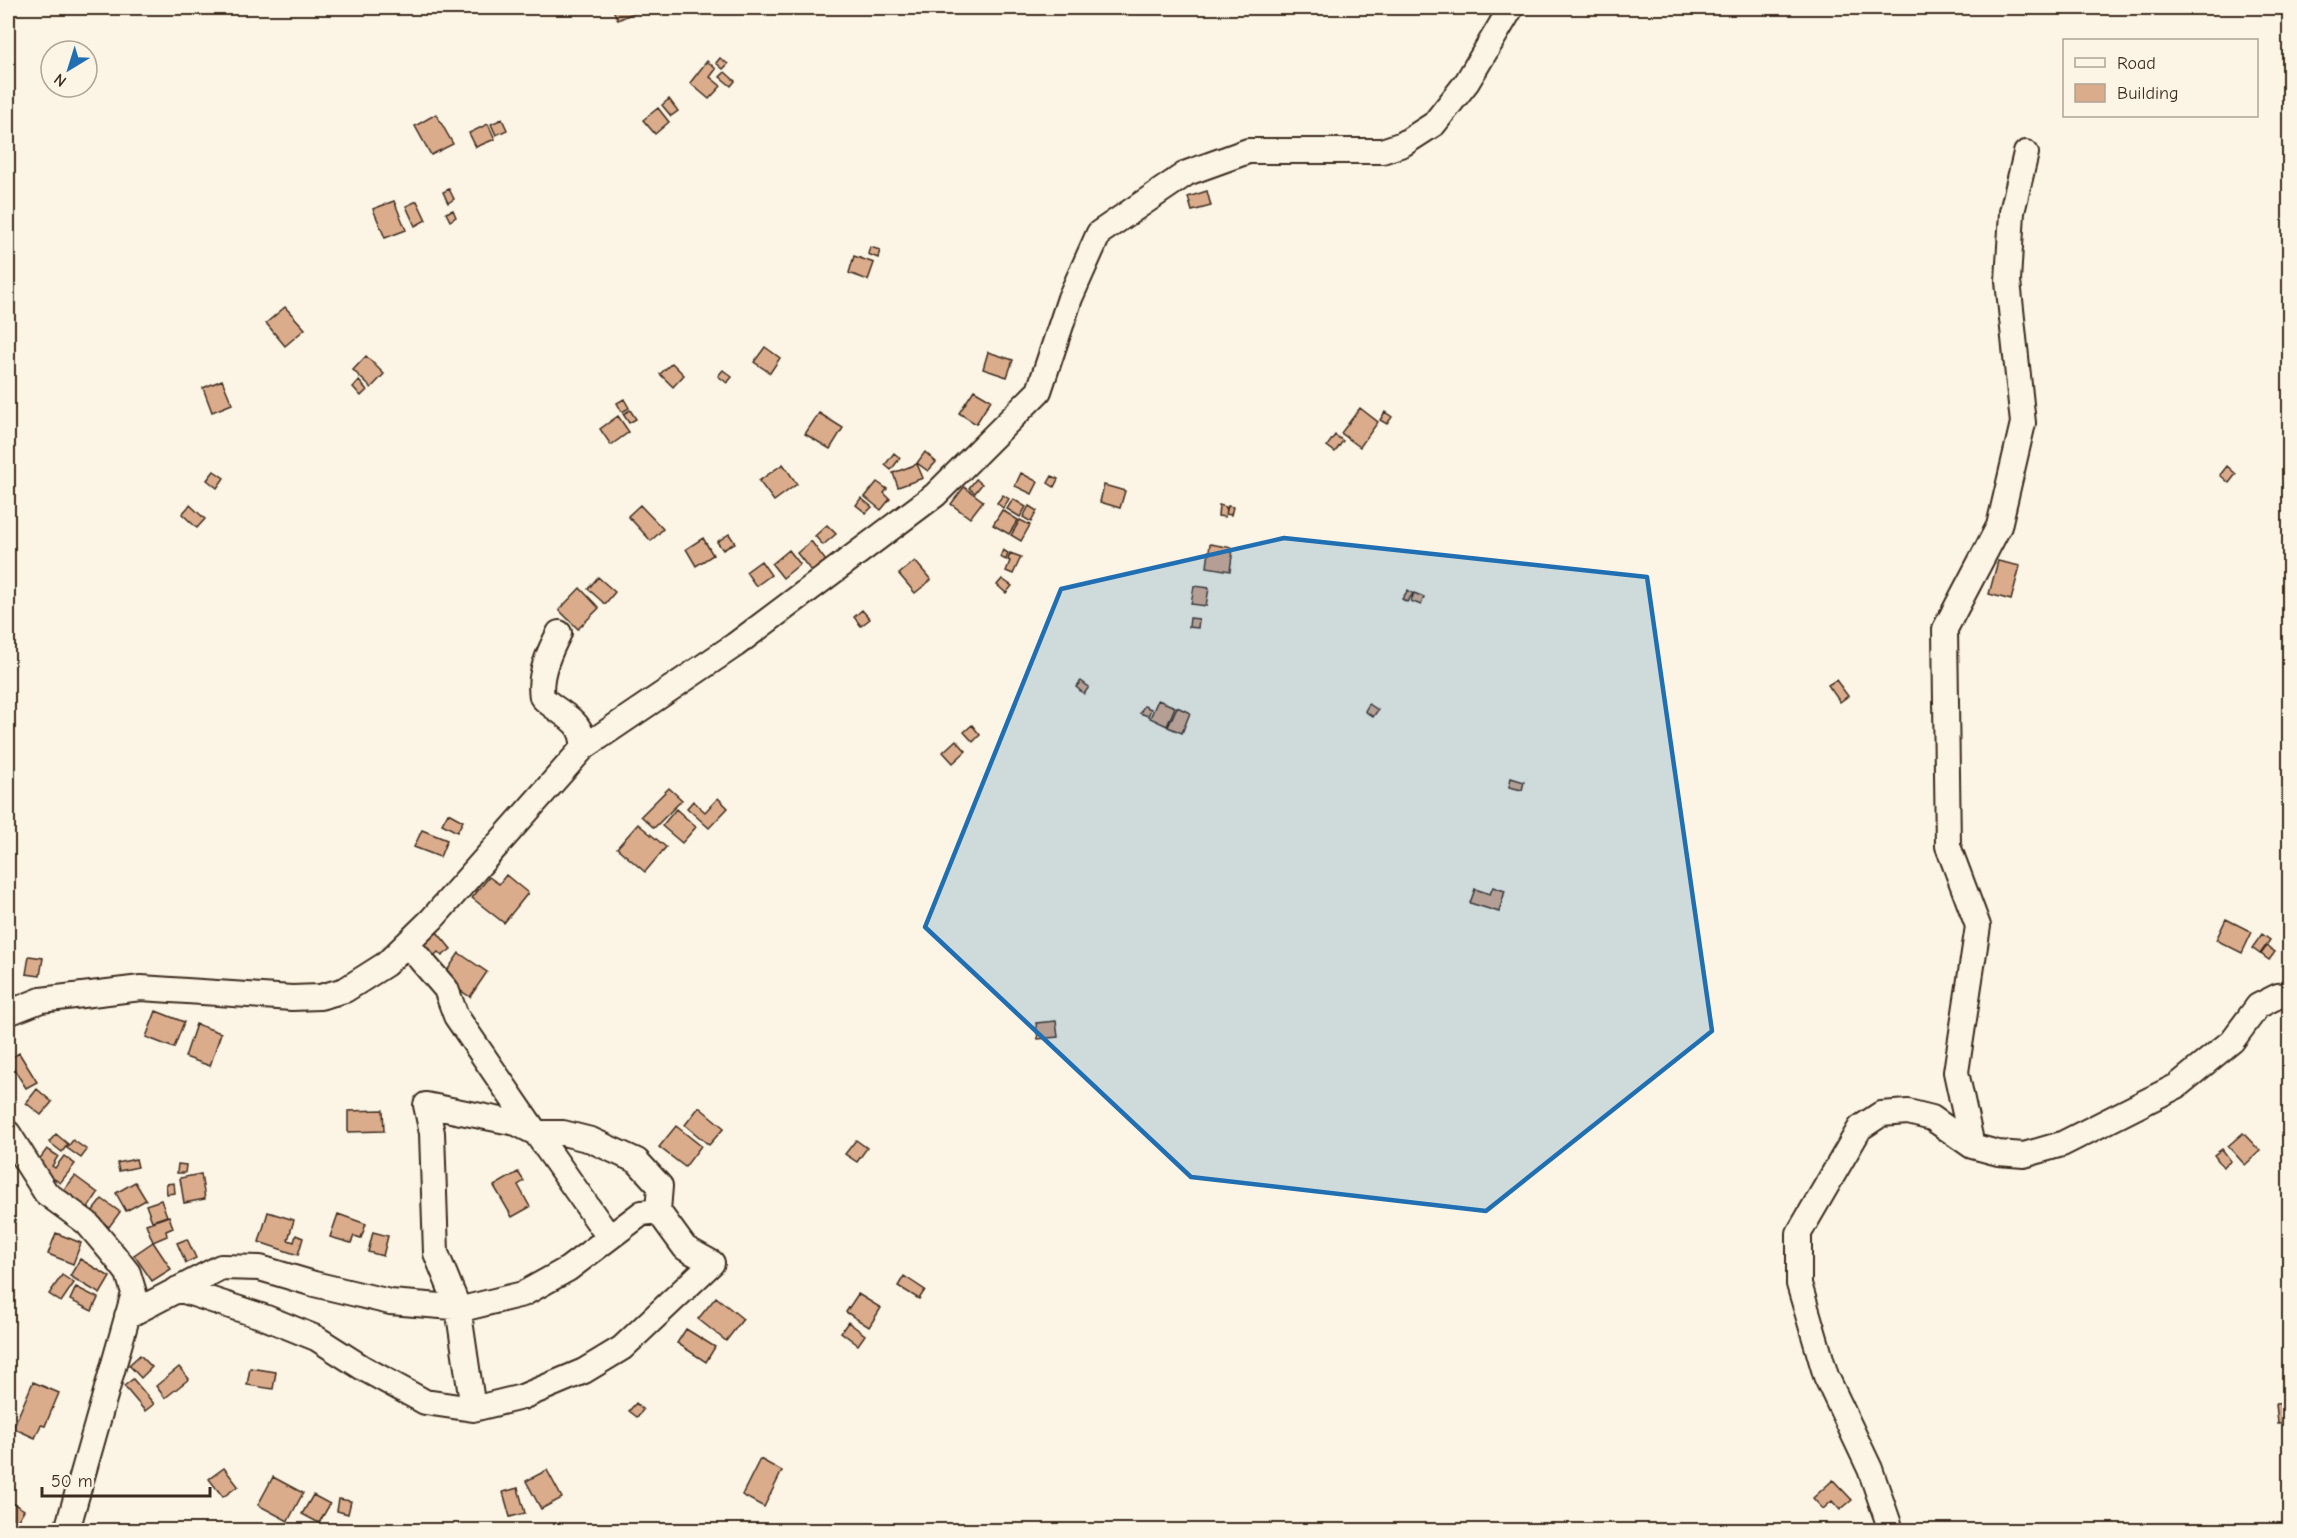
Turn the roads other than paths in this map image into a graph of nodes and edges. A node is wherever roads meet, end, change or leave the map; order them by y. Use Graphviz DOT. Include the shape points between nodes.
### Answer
graph roads {
  1 [pos="1511,8"];
  2 [pos="2026,153"];
  3 [pos="559,633"];
  4 [pos="583,748"];
  5 [pos="407,944"];
  6 [pos="2289,994"];
  7 [pos="8,1013"];
  8 [pos="8,1133"];
  9 [pos="536,1133"];
  10 [pos="1972,1146"];
  11 [pos="658,1211"];
  12 [pos="609,1237"];
  13 [pos="178,1289"];
  14 [pos="458,1307"];
  15 [pos="127,1316"];
  16 [pos="473,1409"];
  17 [pos="67,1530"];
  18 [pos="1891,1530"];
  1 -- 4 [label="street" via="1467,82 1434,123 1404,144 1382,151 1248,151 1187,173 1099,233 1070,298 1040,391 990,441 935,495 735,645"];
  2 -- 10 [label="street" via="2012,212 2008,281 2023,423 1999,526 1945,629 1948,846 1978,926 1956,1072"];
  3 -- 4 [label="street" via="543,672 542,697 579,728 584,736"];
  4 -- 5 [label="street"];
  5 -- 7 [label="street" via="386,964 345,990 321,997 141,988 41,1000"];
  5 -- 9 [label="street" via="446,989 456,1016"];
  6 -- 10 [label="street" via="2258,1006 2232,1041 2177,1086 2062,1144 2024,1155"];
  8 -- 15 [label="street" via="46,1193 87,1223 128,1274 134,1293"];
  9 -- 11 [label="street" via="563,1133 591,1140 637,1161 660,1186"];
  9 -- 12 [label="street"];
  9 -- 14 [label="street" via="516,1123 426,1105 432,1133 436,1253"];
  10 -- 18 [label="street" via="1932,1118 1908,1112 1881,1114 1860,1128 1799,1233 1799,1284 1826,1376 1870,1469"];
  11 -- 12 [label="street" via="642,1213"];
  11 -- 16 [label="street" via="685,1248 712,1263 622,1348 584,1371 522,1397"];
  12 -- 14 [label="street" via="568,1269 523,1294"];
  13 -- 14 [label="street" via="220,1267 260,1268 390,1302"];
  13 -- 15 [label="street"];
  13 -- 16 [label="street" via="316,1338 425,1402"];
  14 -- 16 [label="street"];
  15 -- 17 [label="street"];
}
